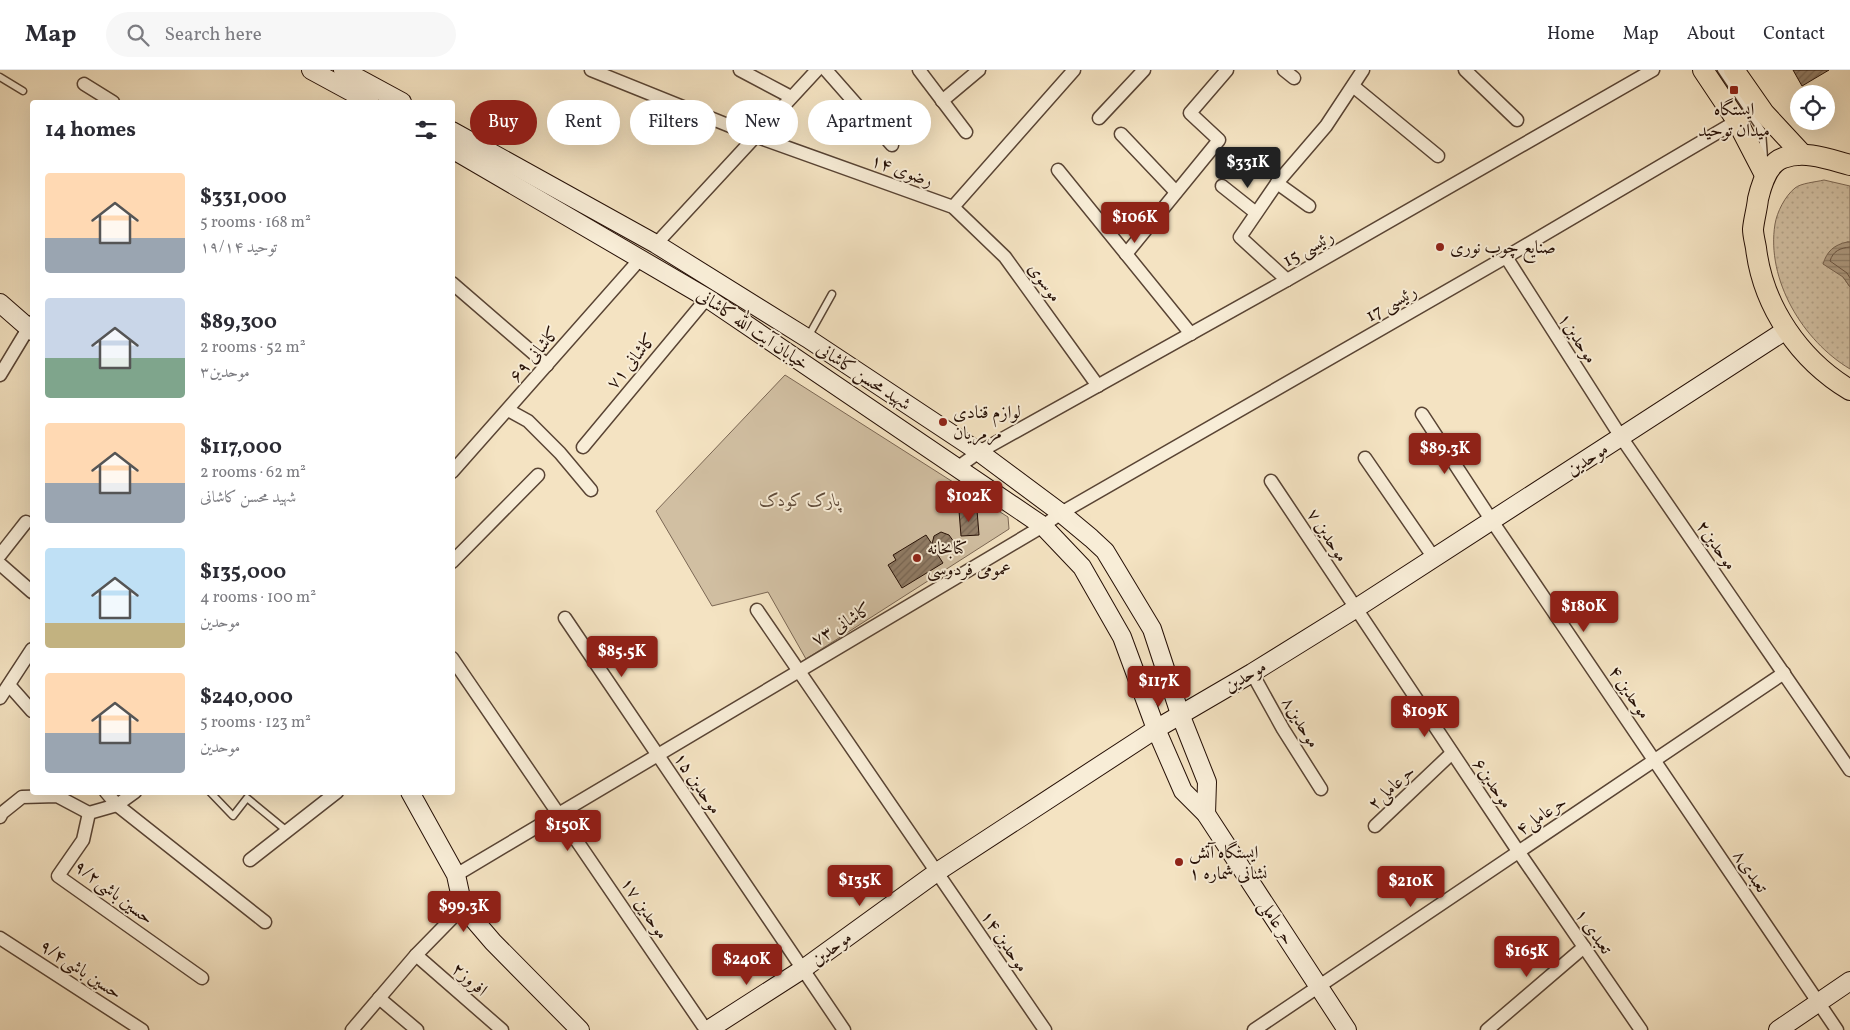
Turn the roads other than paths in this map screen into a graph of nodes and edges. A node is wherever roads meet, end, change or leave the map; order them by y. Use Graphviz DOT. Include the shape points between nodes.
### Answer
graph roads {
  1 [pos="311,70"];
  2 [pos="343,70"];
  3 [pos="591,70"];
  4 [pos="740,70"];
  5 [pos="816,70"];
  6 [pos="826,70"];
  7 [pos="919,70"];
  8 [pos="979,70"];
  9 [pos="1074,70"];
  10 [pos="1144,70"];
  11 [pos="1363,70"];
  12 [pos="1465,70"];
  13 [pos="1653,70"];
  14 [pos="1703,70"];
  15 [pos="1721,70"];
  16 [pos="1734,70"];
  17 [pos="1220,72"];
  18 [pos="0,77"];
  19 [pos="84,84"];
  20 [pos="1352,86"];
  21 [pos="23,91"];
  22 [pos="791,97"];
  23 [pos="110,100"];
  24 [pos="366,100"];
  25 [pos="398,100"];
  26 [pos="788,100"];
  27 [pos="853,100"];
  28 [pos="942,102"];
  29 [pos="1099,118"];
  30 [pos="1517,120"];
  31 [pos="1737,121"];
  32 [pos="726,124"];
  33 [pos="966,132"];
  34 [pos="455,133"];
  35 [pos="1121,134"];
  36 [pos="747,145"];
  37 [pos="780,145"];
  38 [pos="455,151"];
  39 [pos="1802,154"];
  40 [pos="1438,156"];
  41 [pos="1850,164"];
  42 [pos="1058,170"];
  43 [pos="1765,174"];
  44 [pos="1277,183"];
  45 [pos="1222,186"];
  46 [pos="1176,192"];
  47 [pos="1309,206"];
  48 [pos="953,207"];
  49 [pos="1256,213"];
  50 [pos="656,244"];
  51 [pos="1126,254"];
  52 [pos="1506,257"];
  53 [pos="641,258"];
  54 [pos="1287,280"];
  55 [pos="455,287"];
  56 [pos="832,294"];
  57 [pos="707,298"];
  58 [pos="0,303"];
  59 [pos="30,326"];
  60 [pos="30,329"];
  61 [pos="1786,330"];
  62 [pos="1191,334"];
  63 [pos="807,338"];
  64 [pos="547,365"];
  65 [pos="0,375"];
  66 [pos="1098,386"];
  67 [pos="1850,390"];
  68 [pos="508,410"];
  69 [pos="1422,414"];
  70 [pos="1621,437"];
  71 [pos="583,447"];
  72 [pos="979,452"];
  73 [pos="1364,458"];
  74 [pos="957,468"];
  75 [pos="455,469"];
  76 [pos="538,475"];
  77 [pos="1271,481"];
  78 [pos="591,490"];
  79 [pos="1061,513"];
  80 [pos="1492,521"];
  81 [pos="26,522"];
  82 [pos="1043,526"];
  83 [pos="0,555"];
  84 [pos="1434,558"];
  85 [pos="455,559"];
  86 [pos="2,571"];
  87 [pos="30,591"];
  88 [pos="1356,609"];
  89 [pos="757,610"];
  90 [pos="565,618"];
  91 [pos="30,652"];
  92 [pos="455,662"];
  93 [pos="798,670"];
  94 [pos="1252,673"];
  95 [pos="1784,673"];
  96 [pos="9,685"];
  97 [pos="0,698"];
  98 [pos="30,708"];
  99 [pos="1180,714"];
  100 [pos="1156,729"];
  101 [pos="1452,753"];
  102 [pos="657,754"];
  103 [pos="1654,760"];
  104 [pos="1850,770"];
  105 [pos="1321,789"];
  106 [pos="109,795"];
  107 [pos="130,795"];
  108 [pos="213,795"];
  109 [pos="333,795"];
  110 [pos="412,795"];
  111 [pos="117,804"];
  112 [pos="89,813"];
  113 [pos="559,813"];
  114 [pos="1206,814"];
  115 [pos="0,817"];
  116 [pos="1375,826"];
  117 [pos="287,831"];
  118 [pos="1518,851"];
  119 [pos="250,860"];
  120 [pos="937,872"];
  121 [pos="456,875"];
  122 [pos="463,908"];
  123 [pos="266,922"];
  124 [pos="0,938"];
  125 [pos="1584,947"];
  126 [pos="416,955"];
  127 [pos="803,969"];
  128 [pos="202,978"];
  129 [pos="1850,981"];
  130 [pos="1319,987"];
  131 [pos="378,998"];
  132 [pos="1818,1002"];
  133 [pos="142,1030"];
  134 [pos="352,1030"];
  135 [pos="417,1030"];
  136 [pos="502,1030"];
  137 [pos="580,1030"];
  138 [pos="707,1030"];
  139 [pos="844,1030"];
  140 [pos="1045,1030"];
  141 [pos="1254,1030"];
  142 [pos="1347,1030"];
  143 [pos="1488,1030"];
  144 [pos="1641,1030"];
  145 [pos="1778,1030"];
  146 [pos="1837,1030"];
  1 -- 24 [label="main road"];
  2 -- 25 [label="main road"];
  3 -- 32 [label="street, رضوی ۱۴"];
  4 -- 22 [label="street"];
  5 -- 22 [label="street"];
  6 -- 27 [label="street"];
  7 -- 28 [label="street"];
  8 -- 28 [label="street"];
  9 -- 48 [label="street"];
  10 -- 29 [label="street"];
  11 -- 20 [label="street"];
  12 -- 30 [label="street"];
  13 -- 54 [label="street, رئیسی 15"];
  14 -- 31 [label="main road"];
  15 -- 43 [label="lane" via="1762,131"];
  16 -- 39 [label="main road" via="1764,113"];
  17 -- 46 [label="street" via="1190,113 1219,140"];
  18 -- 21 [label="lane"];
  19 -- 23 [label="street"];
  20 -- 40 [label="street"];
  20 -- 44 [label="street" via="1326,126"];
  22 -- 26 [label="street"];
  28 -- 33 [label="street"];
  31 -- 43 [label="main road"];
  31 -- 52 [label="street, رئیسی 17"];
  34 -- 50 [label="main road, شهید محسن کاشانی"];
  35 -- 46 [label="street"];
  36 -- 50 [label="street"];
  37 -- 48 [label="street, رضوی ۱۴"];
  38 -- 53 [label="main road, خیابان آیت الله کاشانی"];
  39 -- 41 [label="main road"];
  39 -- 43 [label="main road" via="1780,158"];
  42 -- 51 [label="street"];
  43 -- 61 [label="main road" via="1753,230 1757,262 1765,288"];
  44 -- 47 [label="street"];
  44 -- 49 [label="street"];
  45 -- 49 [label="street"];
  46 -- 51 [label="street"];
  48 -- 66 [label="street, موسوی" via="1005,257"];
  49 -- 54 [label="street" via="1240,236"];
  50 -- 53 [label="main road"];
  50 -- 63 [label="main road, شهید محسن کاشانی"];
  51 -- 62 [label="street"];
  52 -- 70 [label="street, موحدین۱"];
  52 -- 79 [label="street, رئیسی 17"];
  53 -- 57 [label="main road, خیابان آیت الله کاشانی"];
  53 -- 64 [label="street, کاشانی ۶۹"];
  54 -- 62 [label="street, رئیسی 15"];
  55 -- 64 [label="street"];
  56 -- 63 [label="lane"];
  57 -- 71 [label="street, کاشانی ۷۱"];
  57 -- 74 [label="main road, خیابان آیت الله کاشانی"];
  58 -- 59 [label="main road"];
  60 -- 65 [label="street"];
  61 -- 67 [label="main road" via="1817,366"];
  61 -- 70 [label="main road, موحدین"];
  62 -- 66 [label="street, رئیسی 15"];
  63 -- 72 [label="main road, شهید محسن کاشانی"];
  64 -- 68 [label="street, کاشانی ۶۹"];
  66 -- 72 [label="street, رئیسی 15"];
  68 -- 75 [label="street, کاشانی ۶۹"];
  68 -- 78 [label="street" via="528,421"];
  69 -- 80 [label="street, موحدین ۴"];
  70 -- 80 [label="main road, موحدین"];
  70 -- 95 [label="street, موحدین۲"];
  72 -- 74 [label="street, رئیسی 15"];
  72 -- 79 [label="main road, شهید محسن کاشانی"];
  73 -- 84 [label="street"];
  74 -- 82 [label="main road, خیابان آیت الله کاشانی"];
  76 -- 85 [label="street"];
  77 -- 88 [label="street, موحدین ۷"];
  79 -- 82 [label="street, رئیسی 17"];
  79 -- 99 [label="main road, شهید محسن کاشانی" via="1105,551 1152,629"];
  80 -- 84 [label="main road, موحدین"];
  80 -- 103 [label="street, موحدین ۴"];
  81 -- 83 [label="street"];
  82 -- 93 [label="street, کاشانی ۷۳"];
  82 -- 100 [label="main road" via="1082,568 1122,637"];
  84 -- 88 [label="main road, موحدین"];
  86 -- 87 [label="street"];
  88 -- 94 [label="main road, موحدین"];
  88 -- 101 [label="street, موحدین۶"];
  89 -- 93 [label="street, موحدین ۱۴"];
  90 -- 102 [label="street, موحدین ۱۵"];
  91 -- 96 [label="street"];
  92 -- 113 [label="street, موحدین ۱۷"];
  93 -- 102 [label="street, کاشانی ۷۳"];
  93 -- 120 [label="street, موحدین ۱۴"];
  94 -- 99 [label="main road, موحدین"];
  94 -- 105 [label="street, موحدین۸"];
  95 -- 103 [label="street, حرعاملی۴"];
  95 -- 104 [label="street, موحدین۲"];
  96 -- 97 [label="street"];
  96 -- 98 [label="street"];
  99 -- 100 [label="main road, موحدین"];
  99 -- 114 [label="main road" via="1207,782"];
  100 -- 114 [label="main road, حر عاملی" via="1183,791"];
  100 -- 120 [label="main road, موحدین"];
  101 -- 116 [label="street, حرعاملی۲"];
  101 -- 118 [label="street, موحدین۶"];
  102 -- 113 [label="street, کاشانی ۷۳"];
  102 -- 127 [label="street, موحدین ۱۵"];
  103 -- 118 [label="street, حرعاملی۴"];
  103 -- 132 [label="street, تعبدی۸"];
  106 -- 111 [label="street"];
  107 -- 111 [label="street"];
  108 -- 117 [label="lane" via="233,816 247,798"];
  109 -- 117 [label="street"];
  110 -- 121 [label="main road"];
  111 -- 112 [label="street"];
  111 -- 123 [label="street"];
  112 -- 115 [label="street" via="57,796 22,797"];
  112 -- 128 [label="street, حسین باشی۹/۲" via="83,840 58,876"];
  113 -- 121 [label="street, کاشانی ۷۳"];
  113 -- 138 [label="street, موحدین ۱۷"];
  114 -- 130 [label="main road, حر عاملی"];
  117 -- 119 [label="street"];
  118 -- 125 [label="street, تعبدی ۱"];
  118 -- 130 [label="street, حرعاملی۴"];
  120 -- 127 [label="main road, موحدین"];
  120 -- 140 [label="street, موحدین ۱۴"];
  121 -- 122 [label="main road"];
  122 -- 126 [label="street"];
  122 -- 137 [label="main road"];
  124 -- 133 [label="street, حسین باشی۹/۴"];
  125 -- 143 [label="street"];
  125 -- 144 [label="street, تعبدی ۱"];
  126 -- 131 [label="street"];
  126 -- 136 [label="street, افروز۲"];
  127 -- 138 [label="main road, موحدین"];
  127 -- 139 [label="street, موحدین ۱۵"];
  129 -- 132 [label="main road"];
  130 -- 141 [label="street, حرعاملی۴"];
  130 -- 142 [label="main road, حر عاملی"];
  131 -- 134 [label="street"];
  131 -- 135 [label="street"];
  132 -- 145 [label="main road"];
  132 -- 146 [label="street, تعبدی۸"];
}
